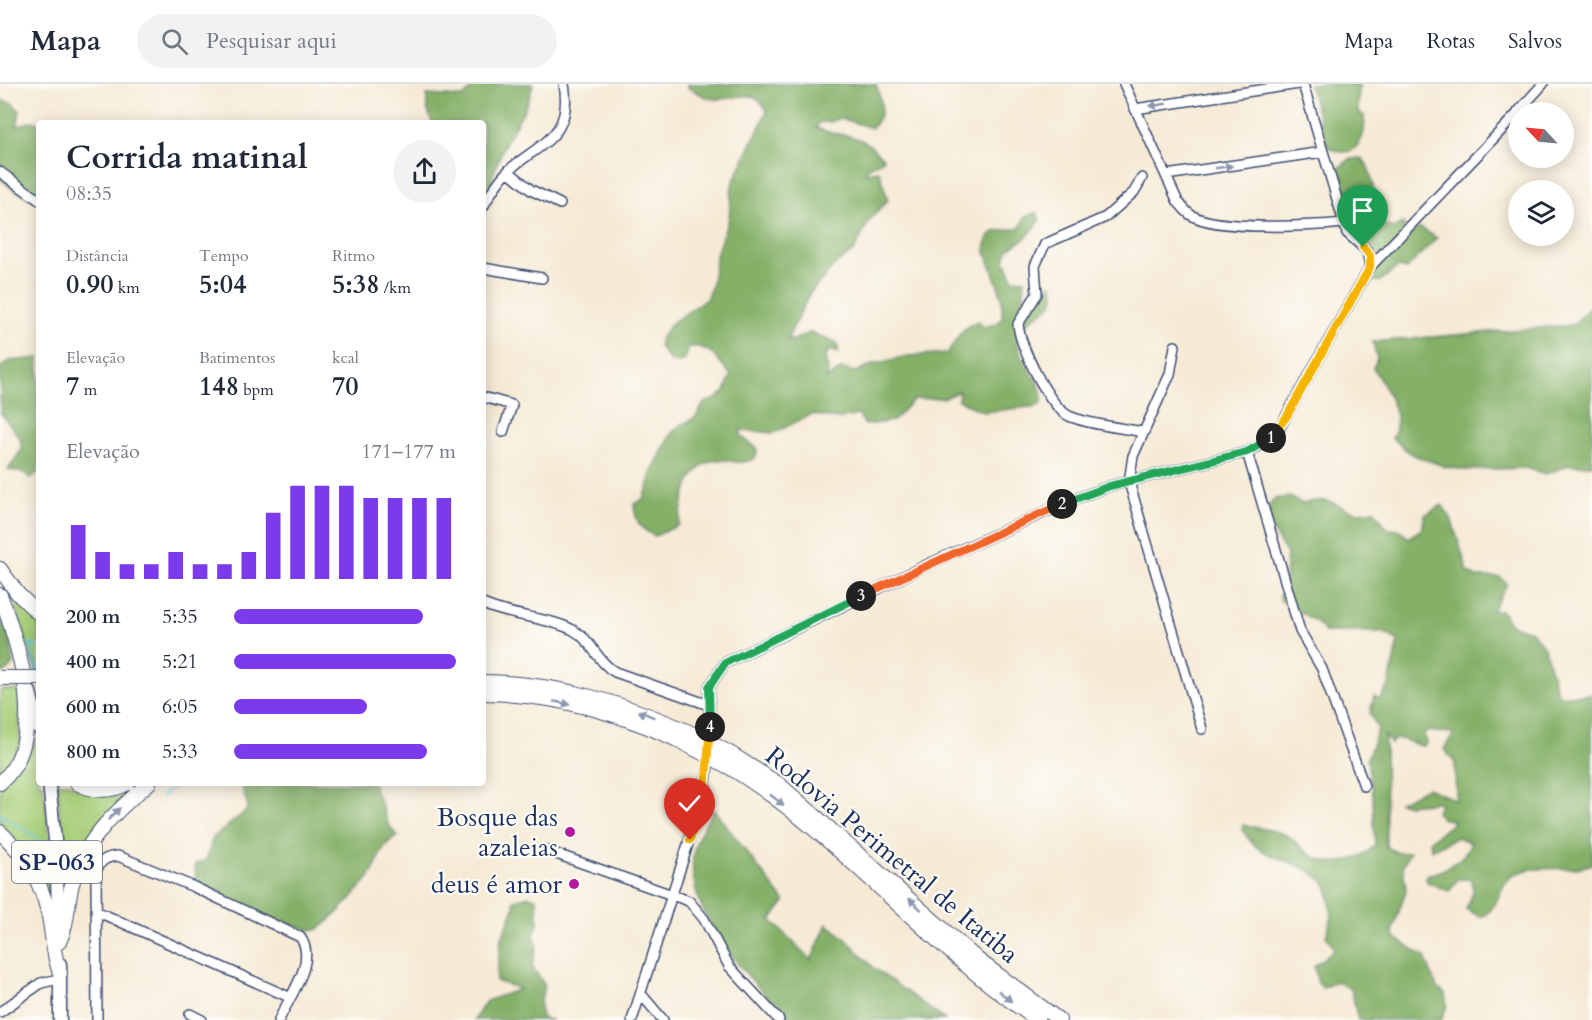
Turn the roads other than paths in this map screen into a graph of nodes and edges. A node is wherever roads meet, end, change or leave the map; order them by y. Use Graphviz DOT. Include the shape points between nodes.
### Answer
graph roads {
  1 [pos="564,84"];
  2 [pos="1124,84"];
  3 [pos="1301,84"];
  4 [pos="1543,84"];
  5 [pos="1527,102"];
  6 [pos="1135,110"];
  7 [pos="1508,123"];
  8 [pos="1323,152"];
  9 [pos="508,171"];
  10 [pos="0,172"];
  11 [pos="1166,175"];
  12 [pos="1142,178"];
  13 [pos="36,198"];
  14 [pos="486,203"];
  15 [pos="560,204"];
  16 [pos="1344,223"];
  17 [pos="1370,267"];
  18 [pos="486,269"];
  19 [pos="542,278"];
  20 [pos="1175,346"];
  21 [pos="486,398"];
  22 [pos="503,432"];
  23 [pos="1142,432"];
  24 [pos="1247,452"];
  25 [pos="1129,482"];
  26 [pos="0,569"];
  27 [pos="0,595"];
  28 [pos="486,605"];
  29 [pos="36,611"];
  30 [pos="32,677"];
  31 [pos="0,678"];
  32 [pos="486,682"];
  33 [pos="0,685"];
  34 [pos="36,686"];
  35 [pos="486,693"];
  36 [pos="709,705"];
  37 [pos="36,707"];
  38 [pos="1202,729"];
  39 [pos="698,744"];
  40 [pos="730,761"];
  41 [pos="0,783"];
  42 [pos="49,786"];
  43 [pos="82,786"];
  44 [pos="119,786"];
  45 [pos="146,786"];
  46 [pos="1364,786"];
  47 [pos="0,832"];
  48 [pos="545,850"];
  49 [pos="673,895"];
  50 [pos="96,911"];
  51 [pos="59,942"];
  52 [pos="60,976"];
  53 [pos="641,994"];
  54 [pos="289,997"];
  55 [pos="0,1012"];
  56 [pos="190,1014"];
  57 [pos="60,1020"];
  58 [pos="97,1020"];
  59 [pos="202,1020"];
  60 [pos="279,1020"];
  61 [pos="632,1020"];
  62 [pos="663,1020"];
  63 [pos="778,1020"];
  64 [pos="1038,1020"];
  65 [pos="1059,1020"];
  1 -- 9 [label="street" via="565,110 555,133 538,151"];
  2 -- 6 [label="street"];
  3 -- 6 [label="street, one-way"];
  3 -- 8 [label="street"];
  4 -- 5 [label="street"];
  6 -- 11 [label="street"];
  7 -- 17 [label="street"];
  11 -- 8 [label="street, one-way"];
  8 -- 16 [label="street"];
  9 -- 14 [label="street"];
  9 -- 15 [label="street" via="531,190"];
  10 -- 13 [label="street"];
  11 -- 16 [label="street" via="1178,202 1191,215 1207,221 1300,227"];
  12 -- 23 [label="street" via="1134,192 1106,217 1045,244 1035,266 1037,294 1018,324 1023,348 1062,411 1082,420"];
  16 -- 17 [label="street" via="1347,233 1370,256"];
  17 -- 24 [label="street" via="1287,416 1269,441"];
  18 -- 19 [label="street"];
  20 -- 23 [label="street" via="1170,374"];
  21 -- 22 [label="street" via="512,405"];
  23 -- 25 [label="street" via="1132,456"];
  24 -- 25 [label="street"];
  24 -- 46 [label="street" via="1300,631 1322,669"];
  25 -- 36 [label="street" via="1070,501 744,652 725,663 714,676 709,687"];
  25 -- 38 [label="street"];
  26 -- 29 [label="highway"];
  27 -- 30 [label="highway"];
  28 -- 36 [label="street" via="574,630 604,666"];
  30 -- 31 [label="highway, bridge"];
  30 -- 37 [label="main road"];
  30 -- 41 [label="highway" via="22,749 16,765"];
  39 -- 32 [label="highway, Rodovia Perimetral de Itatiba, one-way" via="628,706 524,685"];
  33 -- 34 [label="highway"];
  35 -- 39 [label="highway, Rodovia Perimetral de Itatiba, one-way" via="534,697 595,709"];
  36 -- 49 [label="street" via="705,790"];
  39 -- 40 [label="highway, Rodovia Perimetral de Itatiba, bridge"];
  40 -- 64 [label="highway, Rodovia Perimetral de Itatiba, one-way" via="976,972"];
  65 -- 40 [label="highway, Rodovia Perimetral de Itatiba, one-way" via="978,960 780,785"];
  42 -- 51 [label="main road, SP-063"];
  43 -- 44 [label="highway" via="106,790"];
  51 -- 45 [label="highway, one-way" via="75,874 87,848 112,816"];
  47 -- 52 [label="highway" via="22,857 39,886 48,911"];
  48 -- 49 [label="street"];
  49 -- 53 [label="street"];
  49 -- 63 [label="street" via="699,910 729,966"];
  50 -- 54 [label="street"];
  50 -- 54 [label="street" via="96,871 107,857 118,856 184,883 300,937 306,945 305,964"];
  50 -- 58 [label="street"];
  51 -- 52 [label="main road, SP-063"];
  52 -- 55 [label="street" via="41,983"];
  52 -- 57 [label="main road, SP-063"];
  53 -- 61 [label="street"];
  53 -- 62 [label="street"];
  54 -- 60 [label="street"];
  56 -- 59 [label="street"];
}
